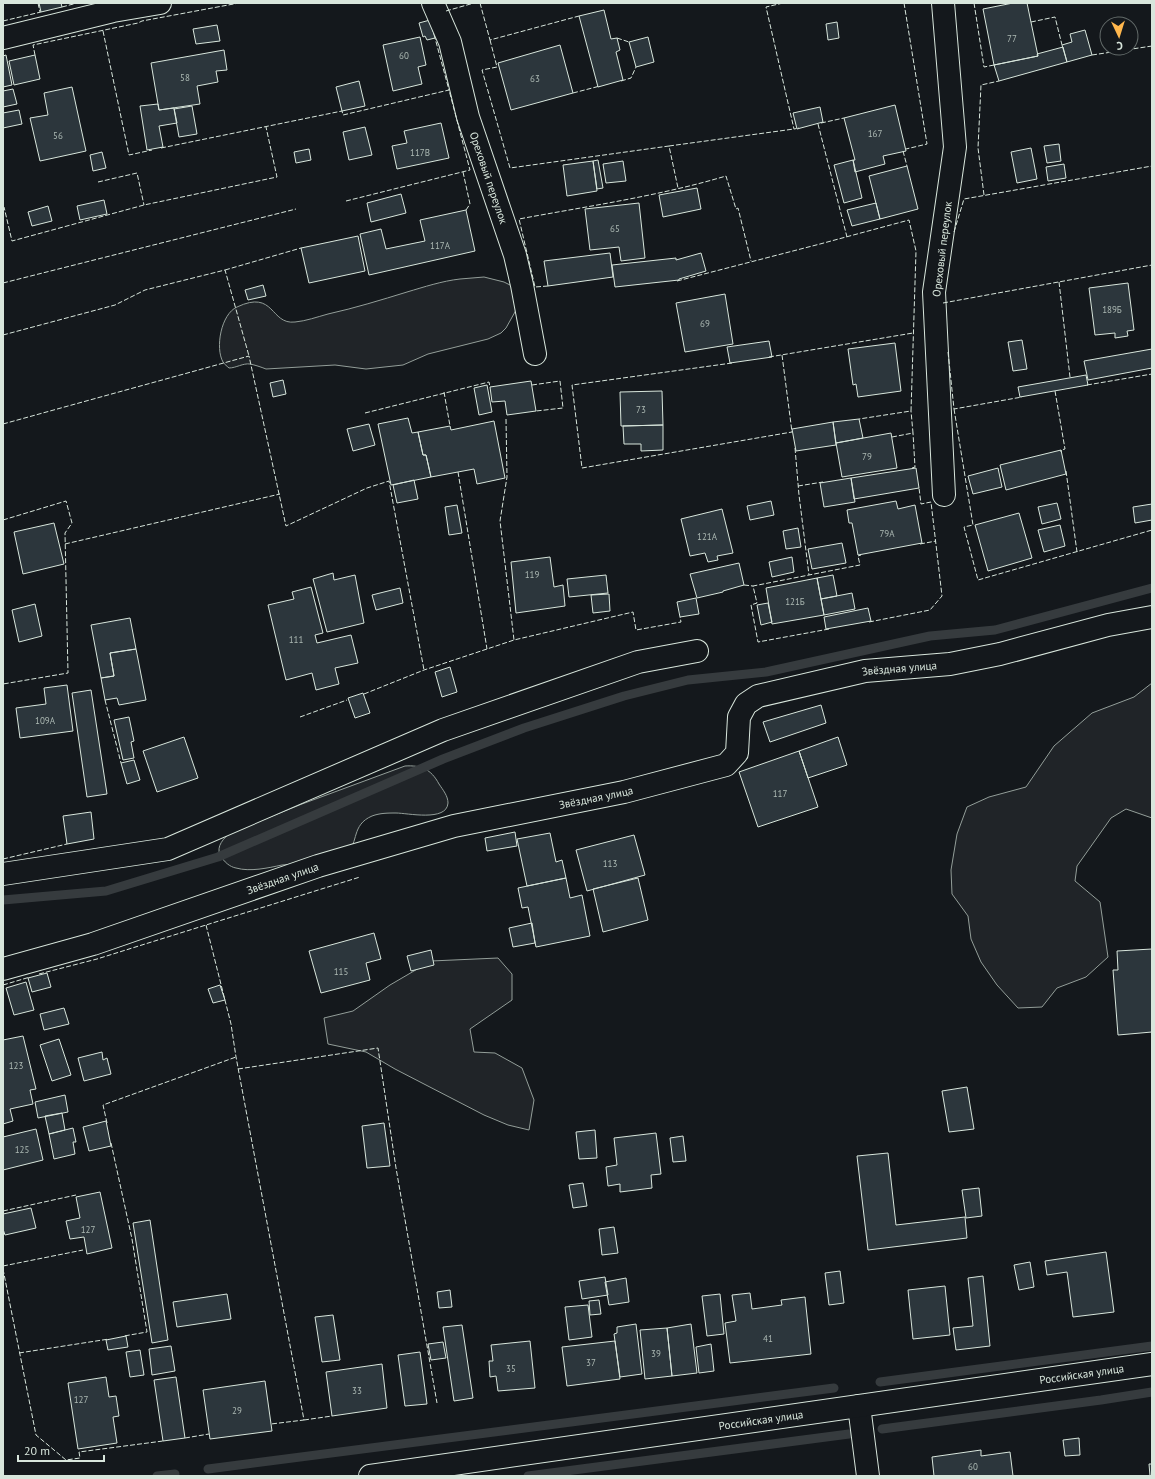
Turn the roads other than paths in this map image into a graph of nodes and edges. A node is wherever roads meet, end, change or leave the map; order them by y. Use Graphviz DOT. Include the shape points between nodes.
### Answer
graph roads {
  1 [pos="160,3"];
  2 [pos="433,3"];
  3 [pos="943,3"];
  4 [pos="3,38"];
  5 [pos="535,354"];
  6 [pos="944,495"];
  7 [pos="1152,617"];
  8 [pos="697,651"];
  9 [pos="3,874"];
  10 [pos="3,969"];
  11 [pos="1152,1364"];
  12 [pos="859,1406"];
  13 [pos="370,1476"];
  14 [pos="868,1476"];
  1 -- 4 [label="street" via="113,11"];
  2 -- 5 [label="street, Ореховый переулок" via="450,42 468,117 515,255"];
  3 -- 6 [label="street, Ореховый переулок" via="955,147 934,292"];
  7 -- 10 [label="street, Звёздная улица" via="1108,625 1000,654 950,664 865,671 758,696 746,704 739,717 737,753 726,765 624,792 454,826 318,866 93,944"];
  8 -- 9 [label="street" via="638,662 442,730 168,849"];
  11 -- 12 [label="street, Российская улица"];
  12 -- 13 [label="street, Российская улица"];
  12 -- 14 [label="street"];
}
